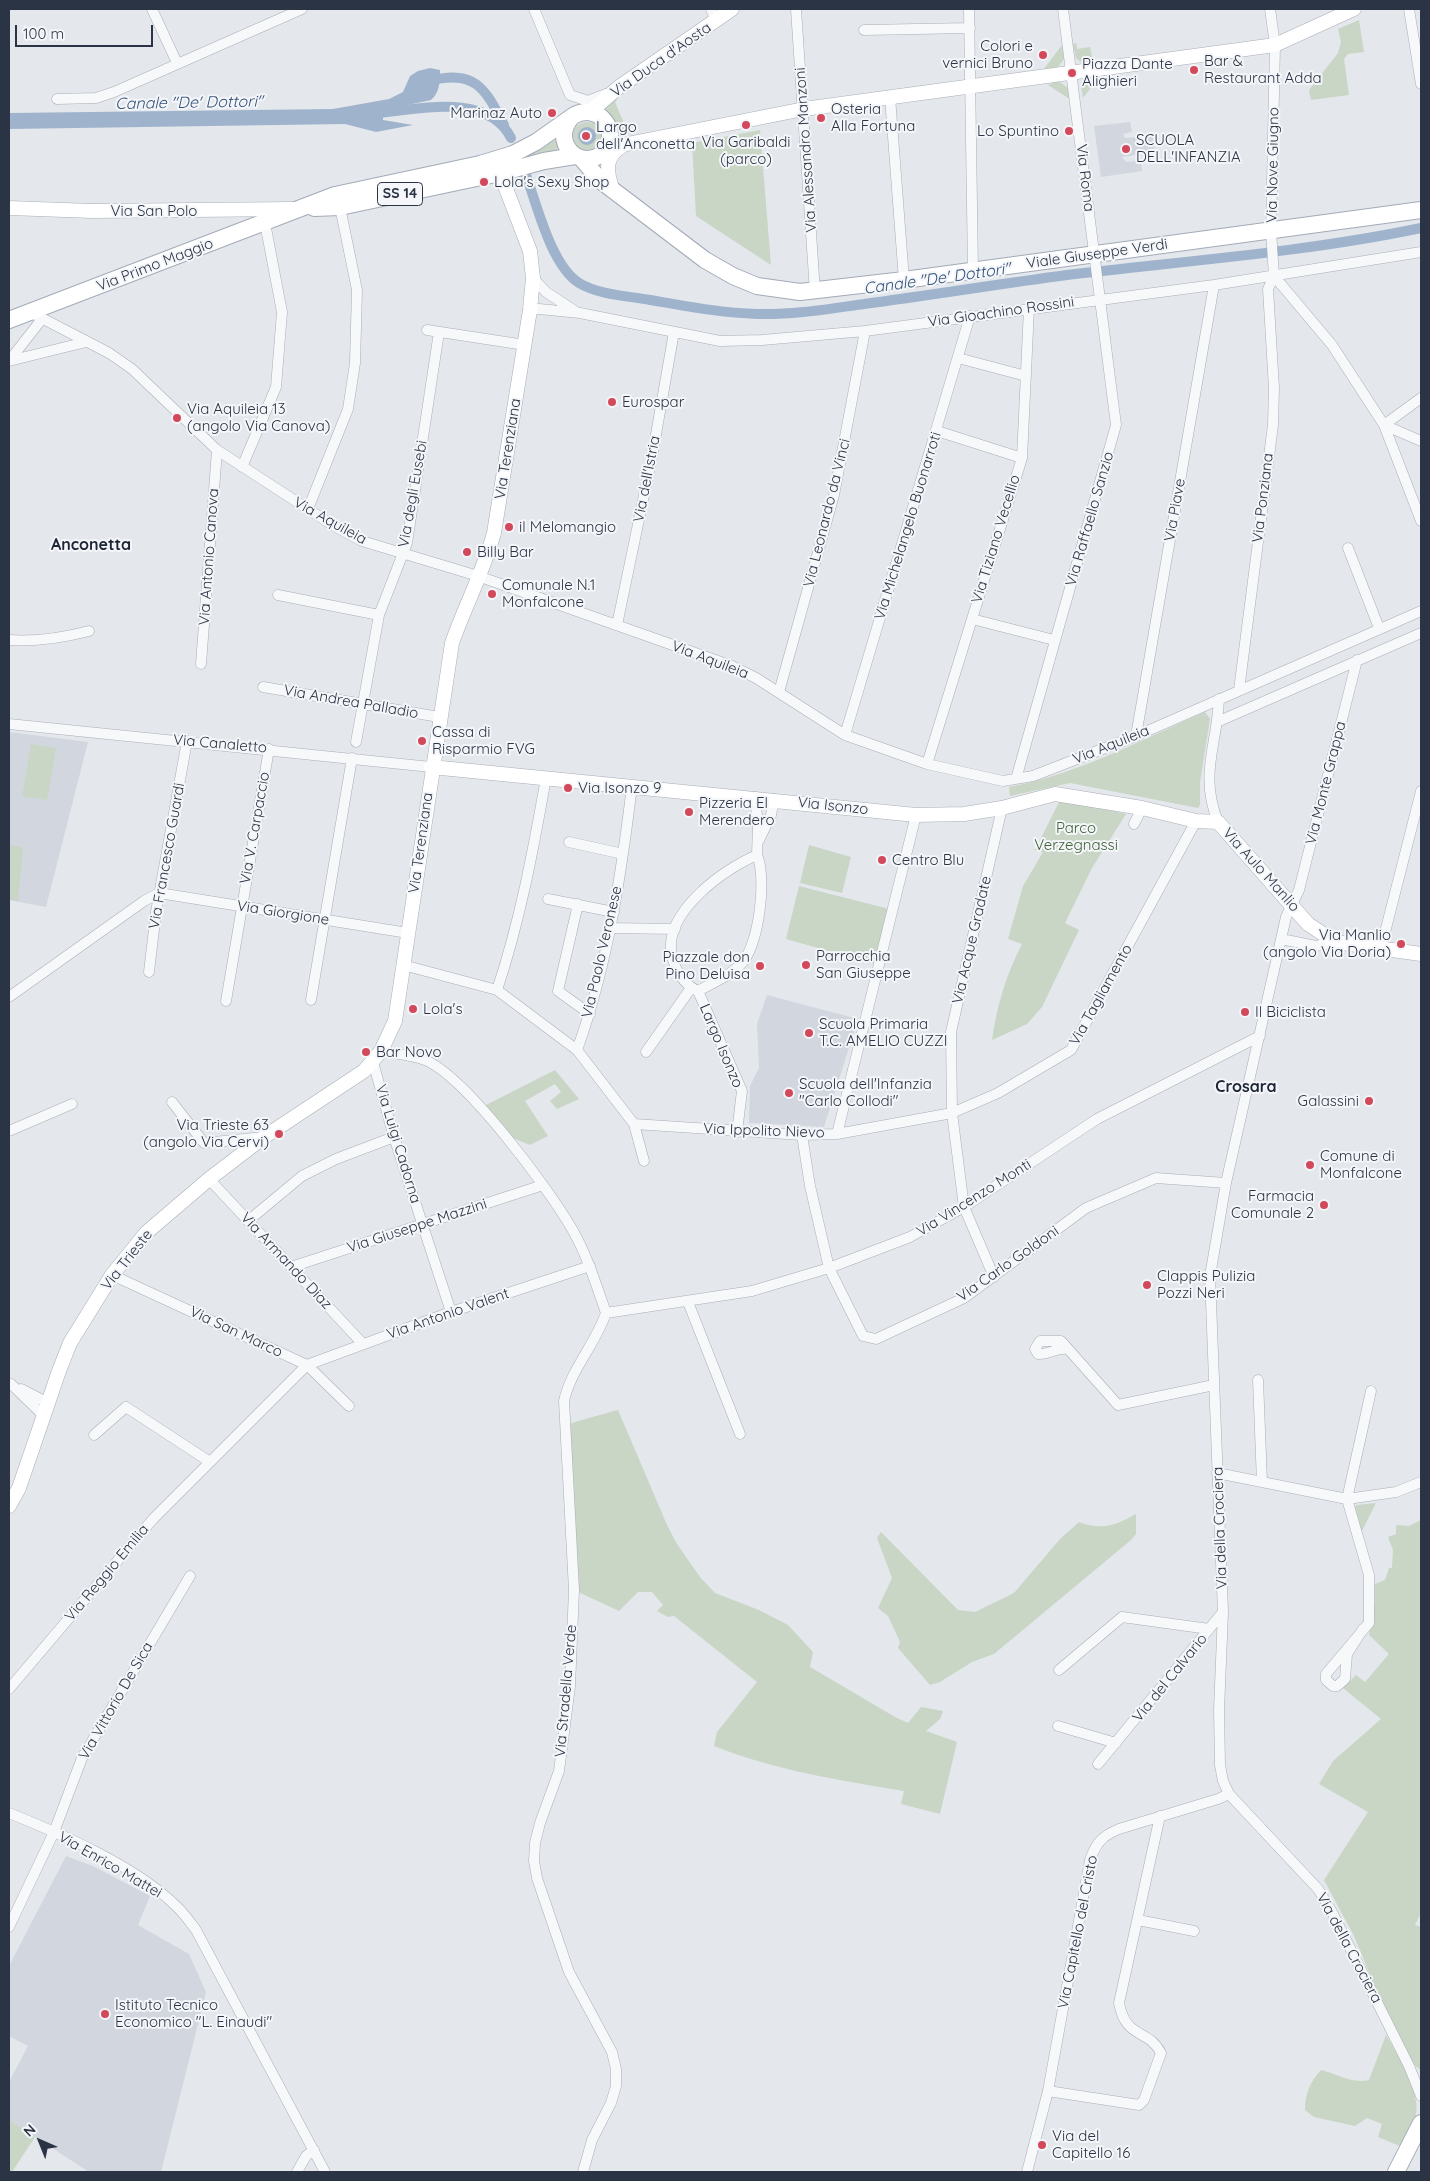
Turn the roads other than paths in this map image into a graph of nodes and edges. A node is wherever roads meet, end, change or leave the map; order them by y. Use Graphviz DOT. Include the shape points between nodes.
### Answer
graph roads {
  1 [pos="152,9"];
  2 [pos="302,9"];
  3 [pos="534,9"];
  4 [pos="732,9"];
  5 [pos="796,9"];
  6 [pos="969,9"];
  7 [pos="1063,9"];
  8 [pos="1270,9"];
  9 [pos="1354,9"];
  10 [pos="1409,9"];
  11 [pos="714,15"];
  12 [pos="970,28"];
  13 [pos="864,30"];
  14 [pos="1276,45"];
  15 [pos="177,64"];
  16 [pos="1072,73"];
  17 [pos="1421,77"];
  18 [pos="970,86"];
  19 [pos="618,88"];
  20 [pos="570,96"];
  21 [pos="890,98"];
  22 [pos="57,99"];
  23 [pos="804,109"];
  24 [pos="579,115"];
  25 [pos="549,134"];
  26 [pos="629,142"];
  27 [pos="605,151"];
  28 [pos="578,158"];
  29 [pos="544,161"];
  30 [pos="500,173"];
  31 [pos="611,188"];
  32 [pos="340,207"];
  33 [pos="9,208"];
  34 [pos="300,209"];
  35 [pos="1421,210"];
  36 [pos="265,222"];
  37 [pos="1272,244"];
  38 [pos="1421,252"];
  39 [pos="1095,260"];
  40 [pos="973,271"];
  41 [pos="1274,276"];
  42 [pos="533,278"];
  43 [pos="904,280"];
  44 [pos="1214,285"];
  45 [pos="815,292"];
  46 [pos="1286,292"];
  47 [pos="1100,298"];
  48 [pos="1270,305"];
  49 [pos="1029,308"];
  50 [pos="530,310"];
  51 [pos="580,313"];
  52 [pos="36,316"];
  53 [pos="970,316"];
  54 [pos="9,320"];
  55 [pos="427,330"];
  56 [pos="866,331"];
  57 [pos="439,332"];
  58 [pos="674,332"];
  59 [pos="86,342"];
  60 [pos="525,345"];
  61 [pos="958,358"];
  62 [pos="9,361"];
  63 [pos="1026,376"];
  64 [pos="1421,398"];
  65 [pos="1384,425"];
  66 [pos="937,431"];
  67 [pos="1421,441"];
  68 [pos="217,450"];
  69 [pos="1022,458"];
  70 [pos="242,467"];
  71 [pos="1419,504"];
  72 [pos="308,510"];
  73 [pos="1421,521"];
  74 [pos="1348,548"];
  75 [pos="404,554"];
  76 [pos="478,576"];
  77 [pos="278,595"];
  78 [pos="1421,611"];
  79 [pos="379,615"];
  80 [pos="972,619"];
  81 [pos="617,625"];
  82 [pos="1379,628"];
  83 [pos="90,631"];
  84 [pos="1421,633"];
  85 [pos="9,640"];
  86 [pos="1054,640"];
  87 [pos="1357,660"];
  88 [pos="201,664"];
  89 [pos="263,687"];
  90 [pos="1239,690"];
  91 [pos="779,692"];
  92 [pos="1219,698"];
  93 [pos="363,703"];
  94 [pos="439,718"];
  95 [pos="1218,722"];
  96 [pos="9,724"];
  97 [pos="845,736"];
  98 [pos="1136,736"];
  99 [pos="187,741"];
  100 [pos="356,742"];
  101 [pos="269,749"];
  102 [pos="352,758"];
  103 [pos="927,764"];
  104 [pos="432,767"];
  105 [pos="546,778"];
  106 [pos="1016,779"];
  107 [pos="632,786"];
  108 [pos="1421,790"];
  109 [pos="755,798"];
  110 [pos="774,799"];
  111 [pos="1002,808"];
  112 [pos="1142,808"];
  113 [pos="916,815"];
  114 [pos="1196,821"];
  115 [pos="1218,822"];
  116 [pos="1134,824"];
  117 [pos="759,841"];
  118 [pos="569,842"];
  119 [pos="623,854"];
  120 [pos="758,855"];
  121 [pos="159,893"];
  122 [pos="548,898"];
  123 [pos="578,904"];
  124 [pos="1292,904"];
  125 [pos="241,906"];
  126 [pos="614,912"];
  127 [pos="324,919"];
  128 [pos="611,928"];
  129 [pos="675,929"];
  130 [pos="408,933"];
  131 [pos="1282,939"];
  132 [pos="1335,942"];
  133 [pos="1381,948"];
  134 [pos="1421,954"];
  135 [pos="403,965"];
  136 [pos="150,972"];
  137 [pos="497,990"];
  138 [pos="694,990"];
  139 [pos="9,997"];
  140 [pos="311,1000"];
  141 [pos="226,1001"];
  142 [pos="590,1014"];
  143 [pos="1260,1036"];
  144 [pos="577,1050"];
  145 [pos="646,1052"];
  146 [pos="373,1062"];
  147 [pos="172,1102"];
  148 [pos="72,1104"];
  149 [pos="952,1113"];
  150 [pos="634,1124"];
  151 [pos="9,1131"];
  152 [pos="737,1132"];
  153 [pos="837,1134"];
  154 [pos="802,1135"];
  155 [pos="264,1137"];
  156 [pos="394,1137"];
  157 [pos="644,1161"];
  158 [pos="209,1179"];
  159 [pos="1226,1183"];
  160 [pos="543,1185"];
  161 [pos="964,1207"];
  162 [pos="248,1221"];
  163 [pos="423,1224"];
  164 [pos="590,1266"];
  165 [pos="291,1267"];
  166 [pos="829,1268"];
  167 [pos="112,1275"];
  168 [pos="994,1277"];
  169 [pos="688,1302"];
  170 [pos="451,1312"];
  171 [pos="606,1314"];
  172 [pos="363,1344"];
  173 [pos="1068,1349"];
  174 [pos="307,1365"];
  175 [pos="1258,1380"];
  176 [pos="10,1383"];
  177 [pos="1214,1385"];
  178 [pos="1371,1391"];
  179 [pos="350,1406"];
  180 [pos="46,1409"];
  181 [pos="740,1434"];
  182 [pos="94,1435"];
  183 [pos="210,1462"];
  184 [pos="1217,1473"];
  185 [pos="1262,1482"];
  186 [pos="1421,1482"];
  187 [pos="1347,1498"];
  188 [pos="9,1506"];
  189 [pos="190,1576"];
  190 [pos="1223,1612"];
  191 [pos="1209,1629"];
  192 [pos="1363,1629"];
  193 [pos="1059,1670"];
  194 [pos="9,1689"];
  195 [pos="1058,1726"];
  196 [pos="1116,1743"];
  197 [pos="1098,1764"];
  198 [pos="1229,1794"];
  199 [pos="9,1813"];
  200 [pos="1160,1816"];
  201 [pos="54,1832"];
  202 [pos="1138,1920"];
  203 [pos="9,1927"];
  204 [pos="1194,1931"];
  205 [pos="1409,2066"];
  206 [pos="1421,2075"];
  207 [pos="1048,2091"];
  208 [pos="1421,2096"];
  209 [pos="1421,2122"];
  210 [pos="1421,2143"];
  211 [pos="314,2150"];
  212 [pos="297,2172"];
  213 [pos="326,2172"];
  214 [pos="583,2172"];
  215 [pos="1027,2172"];
  216 [pos="1396,2172"];
  217 [pos="1406,2172"];
  1 -- 15 [label="street"];
  2 -- 15 [label="street"];
  3 -- 20 [label="street"];
  4 -- 11 [label="street, Via Duca d'Aosta"];
  5 -- 23 [label="street, Via Alessandro Manzoni"];
  6 -- 12 [label="street"];
  7 -- 16 [label="street"];
  8 -- 14 [label="street, Via Nove Giugno"];
  9 -- 14 [label="street"];
  10 -- 17 [label="street"];
  11 -- 19 [label="street, Via Duca d'Aosta"];
  12 -- 13 [label="street"];
  12 -- 18 [label="street"];
  14 -- 16 [label="street"];
  14 -- 37 [label="street, Via Nove Giugno"];
  15 -- 22 [label="street" via="96,98"];
  16 -- 18 [label="street"];
  16 -- 39 [label="street, Via Roma"];
  18 -- 21 [label="street"];
  18 -- 40 [label="street"];
  19 -- 20 [label="street" via="588,101"];
  19 -- 24 [label="street, Via Duca d'Aosta"];
  20 -- 24 [label="street"];
  21 -- 23 [label="street"];
  21 -- 43 [label="street"];
  23 -- 26 [label="street"];
  23 -- 45 [label="street, Via Alessandro Manzoni"];
  24 -- 25 [label="main road"];
  24 -- 27 [label="main road" via="598,115 608,124 611,136"];
  24 -- 28 [label="main road" via="564,128 563,139 567,149"];
  25 -- 30 [label="street" via="534,150 506,164"];
  25 -- 34 [label="main road, Via Primo Maggio" via="504,157 335,195"];
  26 -- 27 [label="street"];
  26 -- 31 [label="street" via="610,155 607,163"];
  27 -- 28 [label="main road" via="593,159"];
  27 -- 31 [label="main road" via="600,166"];
  28 -- 29 [label="main road"];
  28 -- 31 [label="main road"];
  29 -- 30 [label="main road"];
  29 -- 31 [label="main road" via="574,167"];
  30 -- 32 [label="main road, SS 14"];
  30 -- 42 [label="street, Via Terenziana" via="530,251"];
  31 -- 45 [label="main road, Viale Giuseppe Verdi" via="705,260 733,276 757,286"];
  32 -- 34 [label="main road, SS 14"];
  32 -- 72 [label="street" via="358,290 355,363 348,409"];
  33 -- 34 [label="street, Via San Polo" via="92,211"];
  34 -- 36 [label="main road, Via Primo Maggio"];
  35 -- 37 [label="main road, Viale Giuseppe Verdi"];
  36 -- 52 [label="main road, Via Primo Maggio"];
  36 -- 70 [label="street" via="282,312 276,388"];
  37 -- 39 [label="main road, Viale Giuseppe Verdi"];
  37 -- 41 [label="street, Via Nove Giugno"];
  38 -- 41 [label="street, Via Gioachino Rossini"];
  39 -- 40 [label="main road, Viale Giuseppe Verdi"];
  39 -- 47 [label="street, Via Raffaello Sanzio"];
  40 -- 43 [label="main road, Viale Giuseppe Verdi"];
  41 -- 44 [label="street, Via Gioachino Rossini"];
  41 -- 46 [label="street"];
  41 -- 48 [label="street, Via Ponziana" via="1268,289"];
  42 -- 50 [label="street, Via Terenziana"];
  42 -- 51 [label="street, Via Gioachino Rossini" via="546,292"];
  43 -- 45 [label="main road, Viale Giuseppe Verdi"];
  44 -- 47 [label="street, Via Gioachino Rossini"];
  44 -- 98 [label="street, Via Piave"];
  46 -- 48 [label="street"];
  46 -- 65 [label="street" via="1337,352"];
  47 -- 49 [label="street, Via Gioachino Rossini"];
  47 -- 86 [label="street, Via Raffaello Sanzio" via="1116,425"];
  48 -- 90 [label="street, Via Ponziana" via="1273,425"];
  49 -- 53 [label="street, Via Gioachino Rossini"];
  49 -- 63 [label="street, Via Tiziano Vecellio"];
  50 -- 51 [label="street, Via Gioachino Rossini"];
  50 -- 60 [label="street, Via Terenziana"];
  51 -- 58 [label="street, Via Gioachino Rossini"];
  52 -- 54 [label="main road, Via Primo Maggio"];
  52 -- 59 [label="street, Via Aquileia"];
  52 -- 62 [label="street"];
  53 -- 56 [label="street, Via Gioachino Rossini"];
  53 -- 61 [label="street, Via Michelangelo Buonarroti"];
  55 -- 57 [label="street"];
  56 -- 58 [label="street, Via Gioachino Rossini" via="720,341"];
  56 -- 91 [label="street, Via Leonardo da Vinci" via="834,494"];
  57 -- 60 [label="street"];
  57 -- 75 [label="street, Via degli Eusebi"];
  58 -- 81 [label="street, Via dell'Istria"];
  59 -- 62 [label="street"];
  59 -- 68 [label="street, Via Aquileia" via="132,369"];
  60 -- 76 [label="street, Via Terenziana" via="494,533"];
  61 -- 63 [label="street"];
  61 -- 66 [label="street, Via Michelangelo Buonarroti"];
  63 -- 69 [label="street, Via Tiziano Vecellio"];
  64 -- 65 [label="street"];
  65 -- 67 [label="street"];
  65 -- 71 [label="street"];
  66 -- 69 [label="street"];
  66 -- 97 [label="street, Via Michelangelo Buonarroti"];
  68 -- 70 [label="street, Via Aquileia"];
  68 -- 88 [label="street, Via Antonio Canova"];
  69 -- 80 [label="street, Via Tiziano Vecellio"];
  70 -- 72 [label="street, Via Aquileia"];
  71 -- 73 [label="street"];
  72 -- 75 [label="street, Via Aquileia" via="362,541"];
  74 -- 82 [label="street"];
  75 -- 76 [label="street, Via Aquileia"];
  75 -- 79 [label="street, Via degli Eusebi"];
  76 -- 81 [label="street, Via Aquileia"];
  76 -- 94 [label="street, Via Terenziana" via="452,643"];
  77 -- 79 [label="street"];
  78 -- 82 [label="street, Via Aquileia"];
  79 -- 93 [label="street, Via degli Eusebi"];
  80 -- 86 [label="street"];
  80 -- 103 [label="street, Via Tiziano Vecellio"];
  81 -- 91 [label="street, Via Aquileia" via="732,666"];
  82 -- 90 [label="street, Via Aquileia"];
  83 -- 85 [label="street" via="30,642"];
  84 -- 87 [label="street"];
  86 -- 106 [label="street, Via Raffaello Sanzio"];
  87 -- 95 [label="street"];
  87 -- 124 [label="street, Via Monte Grappa" via="1299,890"];
  89 -- 93 [label="street, Via Andrea Palladio"];
  90 -- 92 [label="street, Via Aquileia"];
  91 -- 97 [label="street, Via Aquileia"];
  92 -- 95 [label="street, Via Aulo Manlio"];
  92 -- 98 [label="street, Via Aquileia"];
  93 -- 94 [label="street, Via Andrea Palladio"];
  93 -- 100 [label="street, Via degli Eusebi"];
  94 -- 104 [label="street, Via Terenziana"];
  95 -- 115 [label="street, Via Aulo Manlio" via="1208,780 1210,801"];
  96 -- 99 [label="street, Via Canaletto"];
  97 -- 103 [label="street, Via Aquileia"];
  98 -- 106 [label="street, Via Aquileia" via="1033,776"];
  99 -- 101 [label="street, Via Canaletto"];
  99 -- 121 [label="street, Via Francesco Guardi"];
  101 -- 102 [label="street, Via Canaletto"];
  101 -- 125 [label="street, Via V. Carpaccio"];
  102 -- 104 [label="street, Via Canaletto"];
  102 -- 127 [label="street"];
  103 -- 106 [label="street, Via Aquileia" via="1003,781"];
  104 -- 105 [label="street, Via Isonzo"];
  104 -- 130 [label="street, Via Terenziana"];
  105 -- 107 [label="street, Via Isonzo"];
  105 -- 137 [label="street" via="526,890"];
  107 -- 109 [label="street, Via Isonzo"];
  107 -- 119 [label="street, Via Paolo Veronese"];
  108 -- 133 [label="street"];
  109 -- 110 [label="street, Via Isonzo"];
  109 -- 117 [label="street, Largo Isonzo"];
  110 -- 113 [label="street, Via Isonzo"];
  110 -- 117 [label="street, Largo Isonzo" via="771,815"];
  111 -- 112 [label="street, Via Isonzo" via="1055,794"];
  111 -- 113 [label="street, Via Isonzo" via="964,814"];
  111 -- 149 [label="street, Via Acque Gradate" via="952,1032"];
  112 -- 114 [label="street, Via Isonzo"];
  112 -- 116 [label="street"];
  113 -- 153 [label="street"];
  114 -- 115 [label="street, Via Isonzo"];
  114 -- 149 [label="street, Via Tagliamento" via="1071,1050 998,1093"];
  115 -- 124 [label="street, Via Aulo Manlio"];
  117 -- 120 [label="street, Largo Isonzo"];
  118 -- 119 [label="street"];
  119 -- 126 [label="street, Via Paolo Veronese"];
  120 -- 129 [label="street, Largo Isonzo" via="736,864 693,899"];
  120 -- 138 [label="street, Largo Isonzo" via="762,877 750,951 742,964"];
  121 -- 125 [label="street, Via Giorgione"];
  121 -- 136 [label="street, Via Francesco Guardi"];
  121 -- 139 [label="street" via="144,900"];
  122 -- 123 [label="street"];
  123 -- 126 [label="street"];
  123 -- 142 [label="street" via="558,991"];
  124 -- 131 [label="street, Via della Crociera"];
  124 -- 132 [label="street, Via Aulo Manlio" via="1308,924"];
  125 -- 127 [label="street, Via Giorgione"];
  125 -- 141 [label="street, Via V. Carpaccio"];
  126 -- 128 [label="street, Via Paolo Veronese"];
  127 -- 130 [label="street, Via Giorgione"];
  127 -- 140 [label="street"];
  128 -- 129 [label="street"];
  128 -- 142 [label="street, Via Paolo Veronese"];
  129 -- 138 [label="street, Largo Isonzo" via="671,951 676,969"];
  130 -- 135 [label="street, Via Terenziana"];
  131 -- 132 [label="street" via="1316,946"];
  131 -- 143 [label="street, Via della Crociera"];
  132 -- 133 [label="street, Via Aulo Manlio"];
  133 -- 134 [label="street, Via Aulo Manlio"];
  135 -- 137 [label="street"];
  135 -- 146 [label="street, Via Terenziana" via="395,1021"];
  137 -- 144 [label="street"];
  138 -- 145 [label="street, Largo Isonzo"];
  138 -- 152 [label="street, Largo Isonzo" via="742,1091"];
  142 -- 144 [label="street, Via Paolo Veronese"];
  143 -- 159 [label="street, Via della Crociera"];
  143 -- 161 [label="street, Via Vincenzo Monti" via="1098,1119"];
  144 -- 150 [label="street"];
  146 -- 155 [label="street, Via Trieste"];
  146 -- 156 [label="street, Via Luigi Cadorna"];
  146 -- 160 [label="street" via="425,1060 443,1070 482,1108"];
  147 -- 155 [label="street" via="204,1143"];
  148 -- 151 [label="street"];
  149 -- 153 [label="street, Via Ippolito Nievo"];
  149 -- 161 [label="street, Via Acque Gradate"];
  150 -- 152 [label="street, Via Ippolito Nievo"];
  150 -- 157 [label="street"];
  152 -- 154 [label="street, Via Ippolito Nievo"];
  153 -- 154 [label="street, Via Ippolito Nievo"];
  154 -- 166 [label="street"];
  155 -- 158 [label="street, Via Trieste"];
  156 -- 162 [label="street" via="302,1176"];
  156 -- 163 [label="street, Via Luigi Cadorna"];
  158 -- 162 [label="street, Via Armando Diaz"];
  158 -- 167 [label="street, Via Trieste" via="147,1232"];
  159 -- 168 [label="street, Via Carlo Goldoni" via="1156,1178 1086,1208"];
  159 -- 177 [label="street, Via della Crociera" via="1210,1276"];
  160 -- 163 [label="street, Via Giuseppe Mazzini"];
  160 -- 164 [label="street" via="572,1228"];
  161 -- 166 [label="street, Via Vincenzo Monti" via="910,1237"];
  161 -- 168 [label="street, Via Acque Gradate"];
  162 -- 165 [label="street, Via Armando Diaz"];
  163 -- 165 [label="street, Via Giuseppe Mazzini"];
  163 -- 170 [label="street, Via Luigi Cadorna"];
  164 -- 170 [label="street, Via Antonio Valent"];
  164 -- 171 [label="street"];
  165 -- 172 [label="street, Via Armando Diaz"];
  166 -- 168 [label="street, Via Carlo Goldoni" via="863,1336 876,1339 964,1298"];
  166 -- 169 [label="street, Via Vincenzo Monti" via="752,1291"];
  167 -- 174 [label="street, Via San Marco"];
  167 -- 180 [label="street, Via Trieste" via="70,1343"];
  169 -- 171 [label="street, Via Vincenzo Monti"];
  169 -- 181 [label="street"];
  170 -- 172 [label="street, Via Antonio Valent"];
  171 -- 214 [label="street, Via Stradella Verde" via="600,1331 568,1384 564,1400 574,1590 570,1686 559,1771 540,1823 534,1861 569,1972 612,2052 616,2070 611,2103 592,2140"];
  172 -- 174 [label="street, Via Antonio Valent"];
  173 -- 177 [label="street" via="1118,1405"];
  174 -- 179 [label="street, Via San Marco"];
  174 -- 183 [label="street, Via Reggio Emilia"];
  175 -- 185 [label="street"];
  176 -- 180 [label="street"];
  177 -- 184 [label="street, Via della Crociera"];
  178 -- 187 [label="street"];
  180 -- 188 [label="street, Via Trieste" via="19,1488"];
  182 -- 183 [label="street" via="126,1407"];
  183 -- 194 [label="street, Via Reggio Emilia" via="153,1519"];
  184 -- 185 [label="street"];
  184 -- 190 [label="street, Via della Crociera"];
  185 -- 187 [label="street"];
  186 -- 187 [label="street" via="1396,1492"];
  187 -- 192 [label="street" via="1369,1575 1369,1623"];
  189 -- 201 [label="street, Via Vittorio De Sica" via="82,1758"];
  190 -- 191 [label="street, Via del Calvario"];
  190 -- 198 [label="street, Via della Crociera" via="1220,1765"];
  191 -- 193 [label="street" via="1122,1617"];
  191 -- 196 [label="street, Via del Calvario"];
  192 -- 192 [label="street" via="1347,1654 1345,1679 1333,1686 1326,1680 1326,1674"];
  195 -- 196 [label="street"];
  196 -- 197 [label="street, Via del Calvario"];
  198 -- 200 [label="street, Via Capitello del Cristo"];
  198 -- 205 [label="street, Via della Crociera" via="1318,1889"];
  199 -- 201 [label="street, Via Enrico Mattei"];
  200 -- 202 [label="street"];
  200 -- 207 [label="street, Via Capitello del Cristo" via="1106,1834 1096,1844 1090,1860"];
  201 -- 203 [label="street, Via Vittorio De Sica"];
  201 -- 211 [label="street, Via Enrico Mattei" via="93,1850 155,1887 177,1906 196,1930"];
  202 -- 204 [label="street"];
  202 -- 207 [label="street" via="1119,2003 1121,2014 1130,2028 1156,2044 1161,2053 1144,2100 1139,2105"];
  205 -- 206 [label="street, Via della Crociera"];
  205 -- 208 [label="street, Via della Crociera"];
  207 -- 215 [label="street, Via Capitello del Cristo"];
  209 -- 216 [label="main road"];
  210 -- 217 [label="main road"];
  211 -- 212 [label="street" via="306,2156"];
  211 -- 213 [label="street, Via Enrico Mattei"];
}
